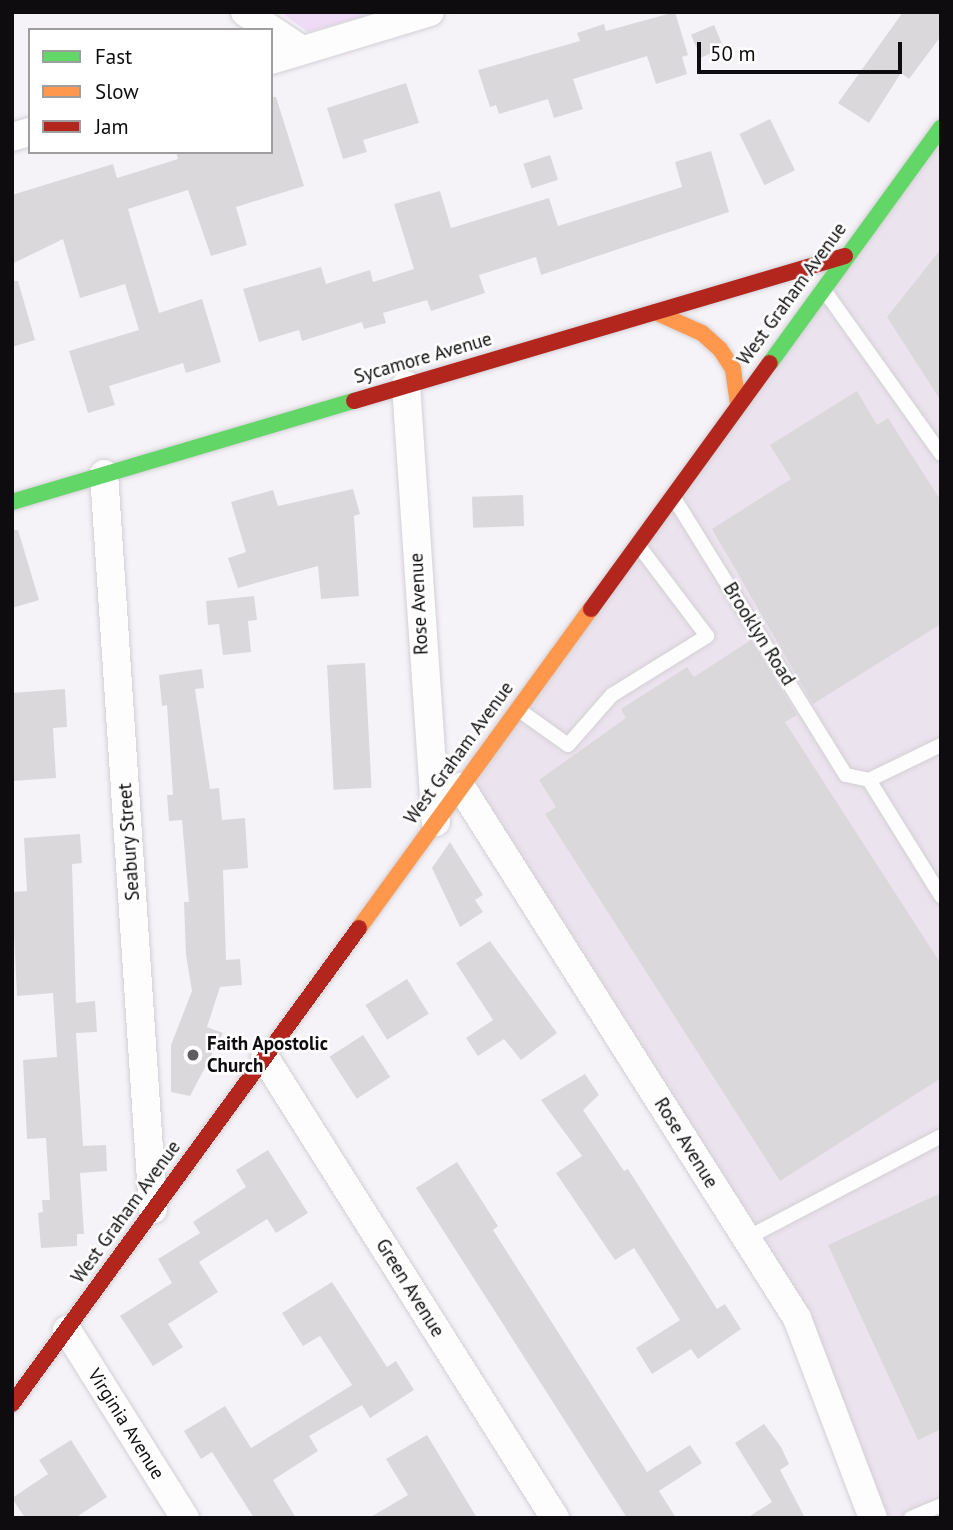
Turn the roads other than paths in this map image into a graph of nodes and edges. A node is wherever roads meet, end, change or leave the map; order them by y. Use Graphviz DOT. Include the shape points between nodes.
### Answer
graph roads {
  1 [pos="245,12"];
  2 [pos="430,12"];
  3 [pos="269,28"];
  4 [pos="273,31"];
  5 [pos="302,50"];
  6 [pos="273,59"];
  7 [pos="941,128"];
  8 [pos="845,256"];
  9 [pos="822,287"];
  10 [pos="655,312"];
  11 [pos="406,385"];
  12 [pos="738,403"];
  13 [pos="941,454"];
  14 [pos="104,474"];
  15 [pos="672,494"];
  16 [pos="12,502"];
  17 [pos="636,542"];
  18 [pos="517,708"];
  19 [pos="939,749"];
  20 [pos="869,780"];
  21 [pos="461,787"];
  22 [pos="436,822"];
  23 [pos="941,896"];
  24 [pos="265,1058"];
  25 [pos="941,1136"];
  26 [pos="153,1209"];
  27 [pos="747,1238"];
  28 [pos="67,1330"];
  29 [pos="12,1405"];
  30 [pos="941,1505"];
  31 [pos="185,1518"];
  32 [pos="555,1518"];
  33 [pos="873,1518"];
  34 [pos="911,1518"];
  1 -- 3 [label="street"];
  2 -- 5 [label="street"];
  4 -- 5 [label="street"];
  5 -- 6 [label="street"];
  7 -- 8 [label="street, West Graham Avenue"];
  8 -- 9 [label="street, West Graham Avenue"];
  8 -- 10 [label="street, Sycamore Avenue"];
  9 -- 12 [label="street, West Graham Avenue"];
  9 -- 13 [label="lane"];
  10 -- 11 [label="street, Sycamore Avenue"];
  10 -- 12 [label="street" via="702,333 720,349 733,369"];
  11 -- 14 [label="street, Sycamore Avenue"];
  11 -- 22 [label="street, Rose Avenue"];
  12 -- 15 [label="street, West Graham Avenue"];
  14 -- 16 [label="street, Sycamore Avenue"];
  14 -- 26 [label="street, Seabury Street"];
  15 -- 17 [label="street, West Graham Avenue"];
  15 -- 20 [label="lane, Brooklyn Road" via="846,775"];
  17 -- 18 [label="street, West Graham Avenue"];
  17 -- 18 [label="lane" via="707,636 612,695 568,745"];
  18 -- 21 [label="street, West Graham Avenue"];
  19 -- 20 [label="lane"];
  20 -- 23 [label="lane"];
  21 -- 22 [label="street, West Graham Avenue"];
  21 -- 27 [label="street, Rose Avenue"];
  22 -- 24 [label="street, West Graham Avenue"];
  24 -- 26 [label="street, West Graham Avenue"];
  24 -- 32 [label="street, Green Avenue"];
  25 -- 27 [label="lane"];
  26 -- 28 [label="street, West Graham Avenue"];
  27 -- 33 [label="street, Rose Avenue" via="797,1318"];
  28 -- 29 [label="street, West Graham Avenue"];
  28 -- 31 [label="street, Virginia Avenue"];
  30 -- 34 [label="lane"];
}
